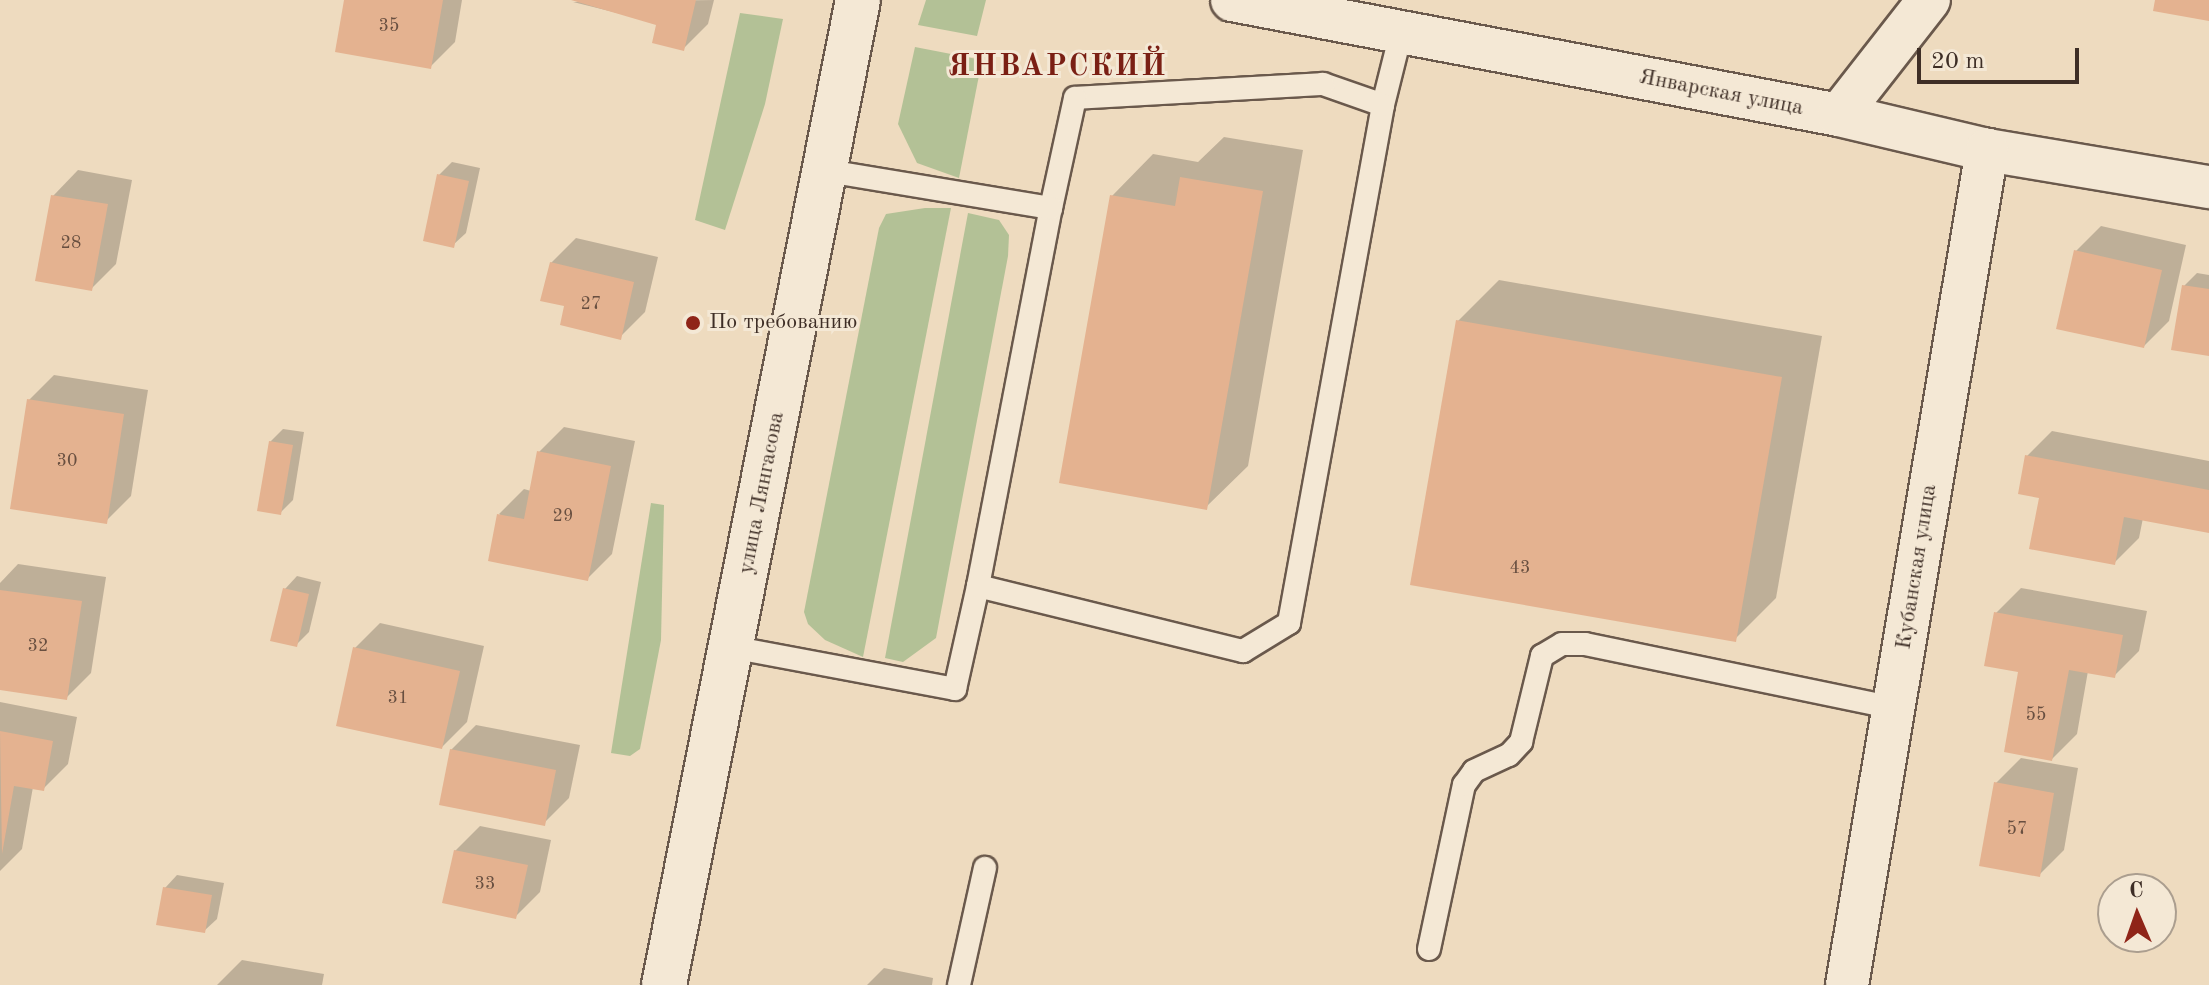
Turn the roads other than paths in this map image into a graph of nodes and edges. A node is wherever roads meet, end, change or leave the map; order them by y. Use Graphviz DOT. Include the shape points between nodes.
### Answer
graph roads {
  1 [pos="858,0"];
  2 [pos="1232,0"];
  3 [pos="1929,0"];
  4 [pos="1401,33"];
  5 [pos="1383,105"];
  6 [pos="1839,115"];
  7 [pos="1987,150"];
  8 [pos="827,171"];
  9 [pos="2209,187"];
  10 [pos="1051,208"];
  11 [pos="978,586"];
  12 [pos="731,647"];
  13 [pos="1894,708"];
  14 [pos="985,868"];
  15 [pos="1429,949"];
  16 [pos="664,985"];
  17 [pos="959,985"];
  18 [pos="1847,985"];
  1 -- 8 [label="main road, улица Лянгасова"];
  2 -- 4 [label="street, Январская улица"];
  3 -- 6 [label="street"];
  4 -- 5 [label="lane"];
  4 -- 6 [label="street, Январская улица"];
  5 -- 10 [label="lane" via="1323,84 1075,98"];
  5 -- 11 [label="lane" via="1289,623 1243,651"];
  6 -- 7 [label="street, Январская улица"];
  7 -- 9 [label="street, Январская улица"];
  7 -- 13 [label="street, Кубанская улица"];
  8 -- 10 [label="lane"];
  8 -- 12 [label="main road, улица Лянгасова"];
  10 -- 11 [label="lane"];
  11 -- 12 [label="lane" via="955,689"];
  12 -- 16 [label="main road, улица Лянгасова"];
  13 -- 15 [label="lane" via="1585,644 1562,644 1542,656 1521,742 1509,755 1474,771 1464,785"];
  13 -- 18 [label="street, Кубанская улица"];
  14 -- 17 [label="lane"];
}
